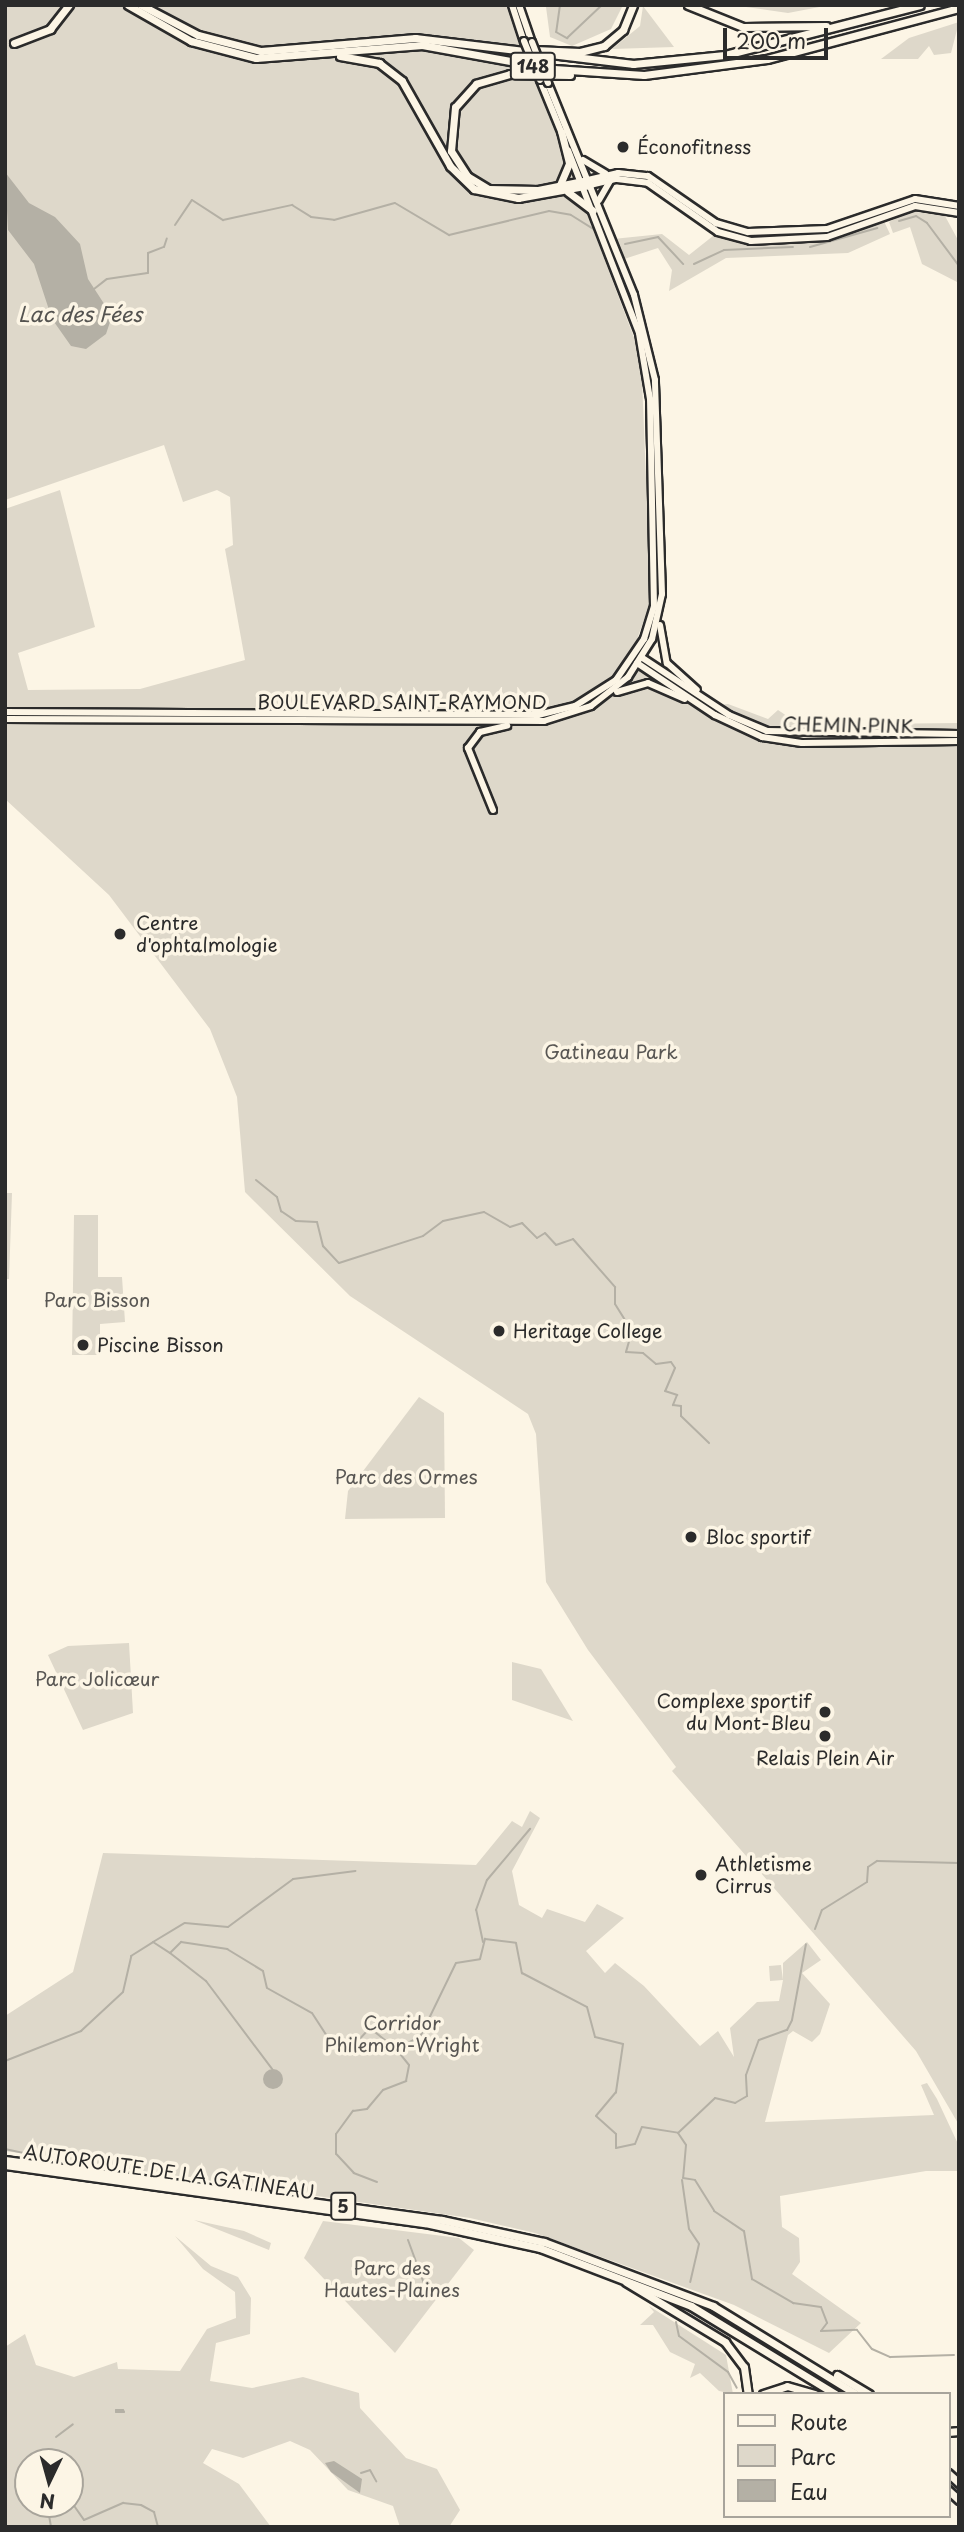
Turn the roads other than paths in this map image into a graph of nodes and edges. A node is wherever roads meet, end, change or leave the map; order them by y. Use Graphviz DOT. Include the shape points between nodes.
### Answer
graph roads {
  1 [pos="67,5"];
  2 [pos="128,5"];
  3 [pos="141,5"];
  4 [pos="512,5"];
  5 [pos="519,5"];
  6 [pos="634,5"];
  7 [pos="688,5"];
  8 [pos="916,6"];
  9 [pos="945,8"];
  10 [pos="959,8"];
  11 [pos="13,41"];
  12 [pos="528,42"];
  13 [pos="481,45"];
  14 [pos="301,58"];
  15 [pos="767,59"];
  16 [pos="544,82"];
  17 [pos="561,132"];
  18 [pos="575,146"];
  19 [pos="618,173"];
  20 [pos="613,179"];
  21 [pos="586,184"];
  22 [pos="559,190"];
  23 [pos="959,206"];
  24 [pos="597,210"];
  25 [pos="959,213"];
  26 [pos="662,594"];
  27 [pos="637,659"];
  28 [pos="600,701"];
  29 [pos="715,711"];
  30 [pos="5,712"];
  31 [pos="5,719"];
  32 [pos="544,721"];
  33 [pos="959,734"];
  34 [pos="959,741"];
  35 [pos="492,810"];
  36 [pos="5,2160"];
  37 [pos="5,2165"];
  38 [pos="598,2267"];
  39 [pos="800,2354"];
  40 [pos="748,2392"];
  41 [pos="769,2392"];
  42 [pos="808,2392"];
  43 [pos="832,2392"];
  44 [pos="853,2392"];
  45 [pos="866,2392"];
  1 -- 11 [label="highway" via="50,29"];
  2 -- 14 [label="highway, 148" via="211,48"];
  3 -- 13 [label="highway, 148" via="198,35 261,51 400,38"];
  4 -- 12 [label="main road, BOULEVARD SAINT-RAYMOND"];
  5 -- 12 [label="main road, BOULEVARD SAINT-RAYMOND"];
  6 -- 13 [label="highway" via="623,30 596,49"];
  7 -- 8 [label="highway" via="724,22 782,30"];
  8 -- 13 [label="highway, 148" via="691,60 609,63"];
  9 -- 10 [label="highway, 148"];
  9 -- 15 [label="highway, 148"];
  12 -- 16 [label="main road, BOULEVARD SAINT-RAYMOND, bridge"];
  14 -- 15 [label="highway, 148" via="422,45 538,67 644,75"];
  14 -- 22 [label="highway" via="352,57 390,70 413,95 450,166 474,189 500,198"];
  15 -- 22 [label="highway" via="653,78 510,74 466,93 449,137 467,176 502,192"];
  16 -- 17 [label="main road, BOULEVARD SAINT-RAYMOND"];
  16 -- 18 [label="main road, BOULEVARD SAINT-RAYMOND"];
  17 -- 21 [label="main road, BOULEVARD SAINT-RAYMOND"];
  17 -- 22 [label="highway" via="569,163"];
  18 -- 19 [label="main road" via="592,170"];
  18 -- 21 [label="main road, BOULEVARD SAINT-RAYMOND"];
  19 -- 21 [label="main road"];
  19 -- 23 [label="main road" via="663,182 716,223 748,232 827,229 915,199"];
  20 -- 21 [label="main road"];
  20 -- 24 [label="main road" via="600,190"];
  20 -- 25 [label="main road" via="657,187 718,232 751,241 827,237 915,206"];
  21 -- 22 [label="highway"];
  21 -- 24 [label="main road, BOULEVARD SAINT-RAYMOND"];
  22 -- 24 [label="highway"];
  24 -- 26 [label="main road, BOULEVARD SAINT-RAYMOND" via="650,352"];
  24 -- 27 [label="main road, BOULEVARD SAINT-RAYMOND" via="639,333 650,399 655,591"];
  26 -- 27 [label="main road, BOULEVARD SAINT-RAYMOND"];
  26 -- 29 [label="main road" via="663,657"];
  27 -- 28 [label="main road, BOULEVARD SAINT-RAYMOND"];
  27 -- 29 [label="main road, CHEMIN PINK"];
  27 -- 30 [label="main road, BOULEVARD SAINT-RAYMOND" via="595,696 538,715"];
  28 -- 29 [label="main road" via="648,683"];
  28 -- 32 [label="main road, BOULEVARD SAINT-RAYMOND"];
  29 -- 33 [label="main road, CHEMIN PINK" via="756,728 796,736"];
  29 -- 34 [label="main road, CHEMIN PINK" via="749,733 789,742"];
  31 -- 32 [label="main road, BOULEVARD SAINT-RAYMOND"];
  32 -- 35 [label="main road" via="487,728 471,741 468,760"];
  36 -- 39 [label="highway, AUTOROUTE DE LA GATINEAU / 5" via="442,2220 530,2238 663,2283"];
  37 -- 38 [label="highway, AUTOROUTE DE LA GATINEAU / 5" via="443,2226"];
  38 -- 40 [label="highway" via="722,2340 744,2367"];
  38 -- 43 [label="highway, AUTOROUTE DE LA GATINEAU / 5" via="723,2322"];
  39 -- 44 [label="highway, AUTOROUTE DE LA GATINEAU / 5"];
  39 -- 45 [label="highway"];
  41 -- 42 [label="highway" via="787,2386"];
}
